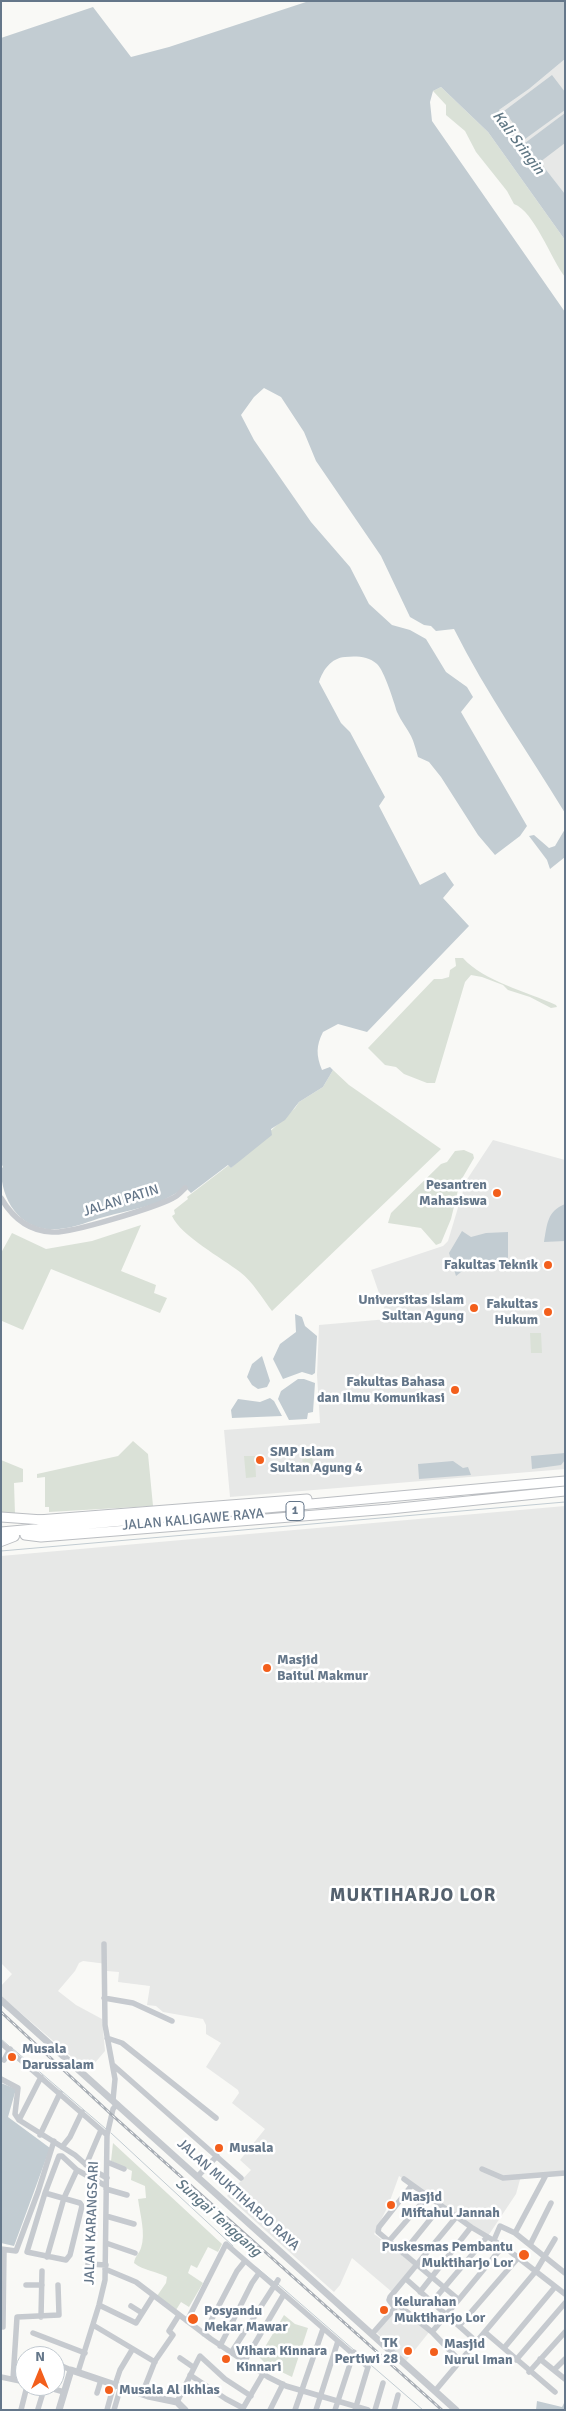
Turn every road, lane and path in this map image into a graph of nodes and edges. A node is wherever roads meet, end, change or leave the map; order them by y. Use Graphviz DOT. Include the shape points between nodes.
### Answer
graph roads {
  1 [pos="185,1188"];
  2 [pos="1,1198"];
  3 [pos="565,1476"];
  4 [pos="565,1482"];
  5 [pos="565,1487"];
  6 [pos="496,1488"];
  7 [pos="565,1491"];
  8 [pos="1,1517"];
  9 [pos="38,1520"];
  10 [pos="103,1524"];
  11 [pos="1,1532"];
  12 [pos="25,1535"];
  13 [pos="14,1536"];
  14 [pos="1,1537"];
  15 [pos="1,1541"];
  16 [pos="104,1944"];
  17 [pos="104,1998"];
  18 [pos="1,2000"];
  19 [pos="172,2021"];
  20 [pos="107,2038"];
  21 [pos="1,2042"];
  22 [pos="10,2049"];
  23 [pos="4,2060"];
  24 [pos="113,2065"];
  25 [pos="41,2077"];
  26 [pos="1,2079"];
  27 [pos="60,2093"];
  28 [pos="115,2102"];
  29 [pos="82,2112"];
  30 [pos="216,2118"];
  31 [pos="19,2120"];
  32 [pos="101,2130"];
  33 [pos="108,2132"];
  34 [pos="40,2135"];
  35 [pos="52,2147"];
  36 [pos="62,2147"];
  37 [pos="217,2156"];
  38 [pos="107,2162"];
  39 [pos="86,2165"];
  40 [pos="124,2169"];
  41 [pos="482,2169"];
  42 [pos="77,2170"];
  43 [pos="565,2174"];
  44 [pos="546,2175"];
  45 [pos="198,2176"];
  46 [pos="107,2178"];
  47 [pos="241,2178"];
  48 [pos="404,2179"];
  49 [pos="412,2185"];
  50 [pos="106,2188"];
  51 [pos="45,2193"];
  52 [pos="127,2195"];
  53 [pos="427,2196"];
  54 [pos="64,2198"];
  55 [pos="551,2203"];
  56 [pos="441,2206"];
  57 [pos="106,2216"];
  58 [pos="457,2216"];
  59 [pos="134,2224"];
  60 [pos="471,2227"];
  61 [pos="515,2233"];
  62 [pos="488,2237"];
  63 [pos="494,2240"];
  64 [pos="555,2240"];
  65 [pos="389,2241"];
  66 [pos="106,2243"];
  67 [pos="530,2245"];
  68 [pos="504,2246"];
  69 [pos="2,2249"];
  70 [pos="135,2253"];
  71 [pos="403,2254"];
  72 [pos="47,2257"];
  73 [pos="546,2257"];
  74 [pos="518,2258"];
  75 [pos="245,2260"];
  76 [pos="88,2264"];
  77 [pos="565,2264"];
  78 [pos="418,2265"];
  79 [pos="105,2267"];
  80 [pos="42,2271"];
  81 [pos="536,2271"];
  82 [pos="563,2271"];
  83 [pos="259,2273"];
  84 [pos="432,2276"];
  85 [pos="406,2279"];
  86 [pos="275,2283"];
  87 [pos="26,2285"];
  88 [pos="42,2285"];
  89 [pos="58,2285"];
  90 [pos="555,2287"];
  91 [pos="445,2288"];
  92 [pos="420,2292"];
  93 [pos="284,2294"];
  94 [pos="565,2294"];
  95 [pos="153,2296"];
  96 [pos="458,2299"];
  97 [pos="432,2302"];
  98 [pos="565,2303"];
  99 [pos="100,2305"];
  100 [pos="131,2306"];
  101 [pos="402,2308"];
  102 [pos="142,2314"];
  103 [pos="178,2315"];
  104 [pos="447,2315"];
  105 [pos="41,2316"];
  106 [pos="187,2320"];
  107 [pos="93,2325"];
  108 [pos="2,2326"];
  109 [pos="459,2326"];
  110 [pos="16,2329"];
  111 [pos="323,2329"];
  112 [pos="432,2332"];
  113 [pos="486,2332"];
  114 [pos="565,2332"];
  115 [pos="33,2333"];
  116 [pos="204,2334"];
  117 [pos="372,2334"];
  118 [pos="338,2341"];
  119 [pos="477,2342"];
  120 [pos="220,2346"];
  121 [pos="504,2348"];
  122 [pos="132,2350"];
  123 [pos="85,2352"];
  124 [pos="231,2353"];
  125 [pos="353,2353"];
  126 [pos="180,2358"];
  127 [pos="540,2359"];
  128 [pos="565,2359"];
  129 [pos="460,2360"];
  130 [pos="516,2360"];
  131 [pos="155,2362"];
  132 [pos="244,2362"];
  133 [pos="65,2367"];
  134 [pos="193,2367"];
  135 [pos="554,2370"];
  136 [pos="75,2371"];
  137 [pos="529,2372"];
  138 [pos="262,2374"];
  139 [pos="190,2375"];
  140 [pos="1,2377"];
  141 [pos="13,2379"];
  142 [pos="565,2379"];
  143 [pos="101,2380"];
  144 [pos="383,2383"];
  145 [pos="282,2384"];
  146 [pos="117,2385"];
  147 [pos="65,2390"];
  148 [pos="300,2390"];
  149 [pos="435,2391"];
  150 [pos="555,2392"];
  151 [pos="97,2393"];
  152 [pos="142,2394"];
  153 [pos="398,2395"];
  154 [pos="24,2396"];
  155 [pos="41,2396"];
  156 [pos="63,2396"];
  157 [pos="251,2396"];
  158 [pos="320,2396"];
  159 [pos="338,2401"];
  160 [pos="177,2402"];
  161 [pos="356,2408"];
  162 [pos="38,2409"];
  163 [pos="243,2409"];
  164 [pos="21,2410"];
  165 [pos="60,2410"];
  166 [pos="107,2410"];
  167 [pos="114,2410"];
  168 [pos="186,2410"];
  169 [pos="270,2410"];
  170 [pos="295,2410"];
  171 [pos="316,2410"];
  172 [pos="335,2410"];
  173 [pos="368,2410"];
  174 [pos="375,2410"];
  175 [pos="394,2410"];
  176 [pos="456,2410"];
  1 -- 2 [label="street, JALAN PATIN" via="175,1197 141,1211 61,1232 48,1232 20,1221"];
  3 -- 6 [label="highway"];
  4 -- 6 [label="highway, JALAN KALIGAWE RAYA / 1"];
  5 -- 6 [label="highway, JALAN KALIGAWE RAYA / 1"];
  6 -- 9 [label="highway"];
  6 -- 10 [label="highway, JALAN KALIGAWE RAYA / 1"];
  6 -- 12 [label="highway, JALAN KALIGAWE RAYA / 1"];
  7 -- 12 [label="highway" via="285,1518 41,1537"];
  8 -- 9 [label="highway, 1"];
  9 -- 10 [label="highway, 1"];
  10 -- 11 [label="highway"];
  12 -- 13 [label="highway, JALAN KALIGAWE RAYA / 1"];
  13 -- 14 [label="highway, JALAN KALIGAWE RAYA / 1"];
  13 -- 15 [label="highway"];
  16 -- 17 [label="street, JALAN KARANGSARI"];
  17 -- 19 [label="street" via="133,2002"];
  17 -- 20 [label="street, JALAN KARANGSARI"];
  18 -- 28 [label="street, JALAN MUKTIHARJO RAYA"];
  20 -- 24 [label="street, JALAN KARANGSARI"];
  20 -- 30 [label="street" via="122,2043"];
  21 -- 22 [label="street"];
  22 -- 23 [label="street"];
  22 -- 25 [label="street"];
  24 -- 28 [label="street, JALAN KARANGSARI"];
  24 -- 37 [label="street"];
  25 -- 27 [label="street"];
  25 -- 31 [label="street"];
  26 -- 31 [label="street" via="18,2088 15,2114"];
  27 -- 29 [label="street"];
  27 -- 34 [label="street"];
  28 -- 33 [label="street, JALAN KARANGSARI"];
  28 -- 45 [label="street, JALAN MUKTIHARJO RAYA"];
  29 -- 32 [label="street"];
  29 -- 36 [label="street"];
  31 -- 34 [label="street"];
  32 -- 33 [label="street"];
  32 -- 39 [label="street"];
  33 -- 38 [label="street, JALAN KARANGSARI"];
  34 -- 35 [label="street"];
  35 -- 36 [label="street"];
  35 -- 69 [label="street" via="16,2251"];
  36 -- 39 [label="street"];
  37 -- 45 [label="street"];
  37 -- 47 [label="street"];
  38 -- 40 [label="street"];
  38 -- 46 [label="street, JALAN KARANGSARI"];
  39 -- 46 [label="street"];
  41 -- 44 [label="street" via="503,2178"];
  42 -- 50 [label="street"];
  42 -- 51 [label="street" via="59,2156"];
  42 -- 54 [label="street"];
  43 -- 44 [label="street"];
  44 -- 61 [label="street"];
  45 -- 117 [label="street, JALAN MUKTIHARJO RAYA"];
  46 -- 50 [label="street, JALAN KARANGSARI"];
  48 -- 49 [label="street"];
  49 -- 53 [label="street"];
  49 -- 65 [label="street" via="379,2227 379,2233"];
  50 -- 52 [label="street"];
  50 -- 57 [label="street, JALAN KARANGSARI"];
  51 -- 54 [label="street"];
  51 -- 72 [label="street" via="26,2250 29,2254"];
  53 -- 56 [label="street"];
  53 -- 65 [label="street"];
  54 -- 72 [label="street"];
  54 -- 72 [label="street" via="82,2206 70,2255 62,2261"];
  55 -- 67 [label="street"];
  56 -- 58 [label="street"];
  56 -- 71 [label="street"];
  57 -- 59 [label="street"];
  57 -- 66 [label="street, JALAN KARANGSARI"];
  58 -- 60 [label="street"];
  58 -- 78 [label="street"];
  60 -- 62 [label="street"];
  60 -- 84 [label="street"];
  61 -- 63 [label="street" via="500,2226"];
  61 -- 67 [label="street"];
  62 -- 63 [label="street"];
  62 -- 91 [label="street"];
  63 -- 68 [label="street"];
  64 -- 73 [label="street"];
  65 -- 71 [label="street"];
  66 -- 70 [label="street"];
  66 -- 79 [label="street, JALAN KARANGSARI"];
  67 -- 73 [label="street"];
  68 -- 74 [label="street"];
  68 -- 96 [label="street"];
  69 -- 108 [label="street"];
  71 -- 78 [label="street"];
  73 -- 81 [label="street"];
  73 -- 82 [label="street"];
  74 -- 81 [label="street"];
  74 -- 109 [label="street"];
  75 -- 83 [label="street"];
  75 -- 106 [label="street" via="226,2244"];
  75 -- 116 [label="street"];
  76 -- 79 [label="street"];
  77 -- 82 [label="street"];
  78 -- 84 [label="street"];
  78 -- 85 [label="street"];
  79 -- 95 [label="street" via="136,2282"];
  79 -- 99 [label="street, JALAN KARANGSARI"];
  80 -- 88 [label="street"];
  81 -- 90 [label="street"];
  81 -- 113 [label="street"];
  83 -- 86 [label="street"];
  83 -- 120 [label="street"];
  84 -- 91 [label="street"];
  84 -- 92 [label="street"];
  85 -- 92 [label="street"];
  85 -- 117 [label="street" via="389,2298 394,2308"];
  86 -- 93 [label="street"];
  86 -- 124 [label="street"];
  87 -- 88 [label="street"];
  88 -- 105 [label="street"];
  89 -- 105 [label="street" via="59,2315"];
  90 -- 94 [label="street"];
  90 -- 121 [label="street"];
  91 -- 96 [label="street"];
  91 -- 97 [label="street"];
  92 -- 97 [label="street"];
  93 -- 111 [label="street"];
  93 -- 132 [label="street"];
  95 -- 102 [label="street"];
  95 -- 103 [label="street"];
  96 -- 104 [label="street"];
  97 -- 104 [label="street"];
  98 -- 130 [label="street"];
  99 -- 102 [label="street" via="136,2322"];
  99 -- 107 [label="street, JALAN KARANGSARI"];
  100 -- 102 [label="street"];
  101 -- 112 [label="street"];
  103 -- 106 [label="street"];
  103 -- 131 [label="street" via="169,2331 173,2335"];
  104 -- 109 [label="street"];
  104 -- 112 [label="street"];
  105 -- 110 [label="street" via="17,2316"];
  106 -- 116 [label="street"];
  107 -- 122 [label="street"];
  107 -- 123 [label="street, JALAN KARANGSARI"];
  108 -- 110 [label="street"];
  109 -- 119 [label="street"];
  110 -- 141 [label="street"];
  111 -- 118 [label="street"];
  111 -- 148 [label="street"];
  112 -- 129 [label="street"];
  113 -- 119 [label="street"];
  113 -- 121 [label="street"];
  114 -- 127 [label="street"];
  115 -- 123 [label="street"];
  116 -- 120 [label="street"];
  117 -- 149 [label="street, JALAN MUKTIHARJO RAYA"];
  118 -- 125 [label="street"];
  118 -- 158 [label="street"];
  119 -- 129 [label="street"];
  120 -- 124 [label="street"];
  121 -- 130 [label="street"];
  122 -- 131 [label="street"];
  122 -- 146 [label="street" via="120,2370"];
  123 -- 136 [label="street, JALAN KARANGSARI"];
  124 -- 132 [label="street"];
  125 -- 159 [label="street"];
  125 -- 161 [label="street" via="368,2367"];
  126 -- 134 [label="street"];
  127 -- 135 [label="street"];
  127 -- 137 [label="street"];
  128 -- 135 [label="street"];
  129 -- 149 [label="street"];
  130 -- 137 [label="street"];
  131 -- 152 [label="street"];
  132 -- 138 [label="street"];
  133 -- 136 [label="street"];
  134 -- 139 [label="street"];
  134 -- 157 [label="street" via="201,2356 225,2379"];
  135 -- 142 [label="street"];
  136 -- 143 [label="street"];
  136 -- 147 [label="street"];
  137 -- 150 [label="street"];
  138 -- 145 [label="street"];
  138 -- 157 [label="street"];
  139 -- 160 [label="street"];
  139 -- 163 [label="street"];
  140 -- 141 [label="street"];
  143 -- 146 [label="street"];
  143 -- 151 [label="street"];
  144 -- 174 [label="street"];
  145 -- 148 [label="street"];
  145 -- 169 [label="street"];
  146 -- 152 [label="street"];
  146 -- 166 [label="street"];
  146 -- 167 [label="street"];
  148 -- 158 [label="street"];
  148 -- 170 [label="street"];
  149 -- 176 [label="street, JALAN MUKTIHARJO RAYA"];
  152 -- 160 [label="street"];
  153 -- 175 [label="street"];
  154 -- 164 [label="street"];
  155 -- 162 [label="street"];
  156 -- 165 [label="street"];
  157 -- 163 [label="street"];
  158 -- 159 [label="street"];
  158 -- 171 [label="street"];
  159 -- 161 [label="street"];
  159 -- 172 [label="street"];
  160 -- 168 [label="street"];
  161 -- 173 [label="street"];
}
